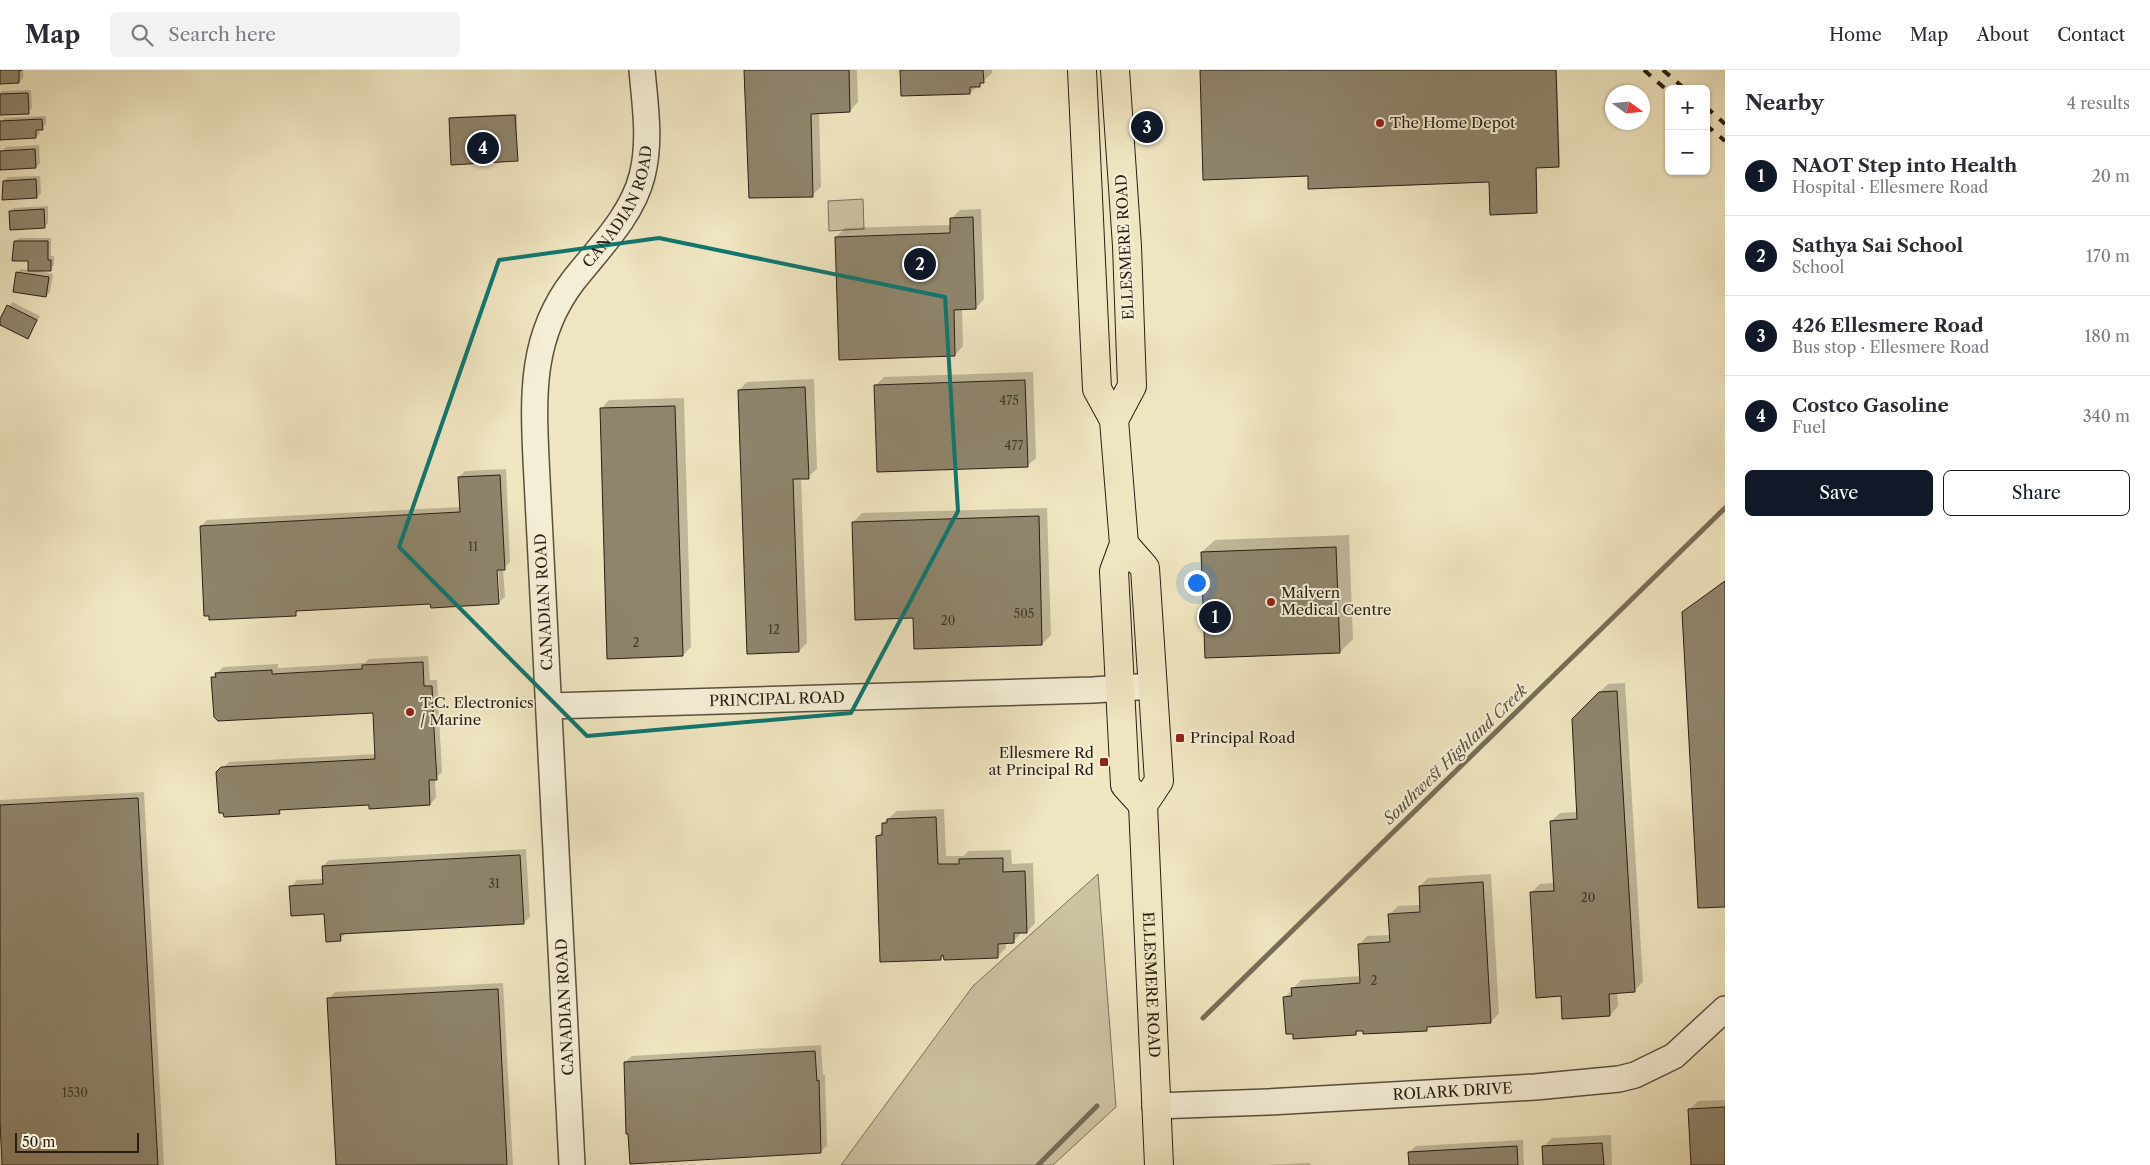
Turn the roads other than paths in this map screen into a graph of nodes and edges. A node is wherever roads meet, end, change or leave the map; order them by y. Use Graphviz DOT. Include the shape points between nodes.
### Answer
graph roads {
  1 [pos="642,70"];
  2 [pos="1083,82"];
  3 [pos="1115,82"];
  4 [pos="1114,420"];
  5 [pos="1124,544"];
  6 [pos="1152,686"];
  7 [pos="1121,689"];
  8 [pos="549,706"];
  9 [pos="1143,805"];
  10 [pos="1725,1009"];
  11 [pos="1155,1106"];
  12 [pos="572,1165"];
  13 [pos="1159,1165"];
  1 -- 8 [label="street, CANADIAN ROAD" via="647,151 641,178 631,204 571,283 557,308 540,349 534,383"];
  2 -- 3 [label="main road"];
  2 -- 4 [label="main road" via="1097,389"];
  3 -- 4 [label="main road, ELLESMERE ROAD" via="1127,246 1132,386"];
  4 -- 5 [label="main road"];
  5 -- 6 [label="main road" via="1145,568"];
  5 -- 7 [label="main road" via="1114,571"];
  6 -- 7 [label="street, PRINCIPAL ROAD"];
  6 -- 9 [label="main road" via="1158,781"];
  7 -- 8 [label="street, PRINCIPAL ROAD"];
  7 -- 9 [label="main road" via="1125,785"];
  8 -- 12 [label="street, CANADIAN ROAD"];
  9 -- 11 [label="main road, ELLESMERE ROAD"];
  10 -- 11 [label="street, ROLARK DRIVE" via="1674,1056 1619,1079 1535,1087"];
  11 -- 13 [label="main road, ELLESMERE ROAD"];
}
